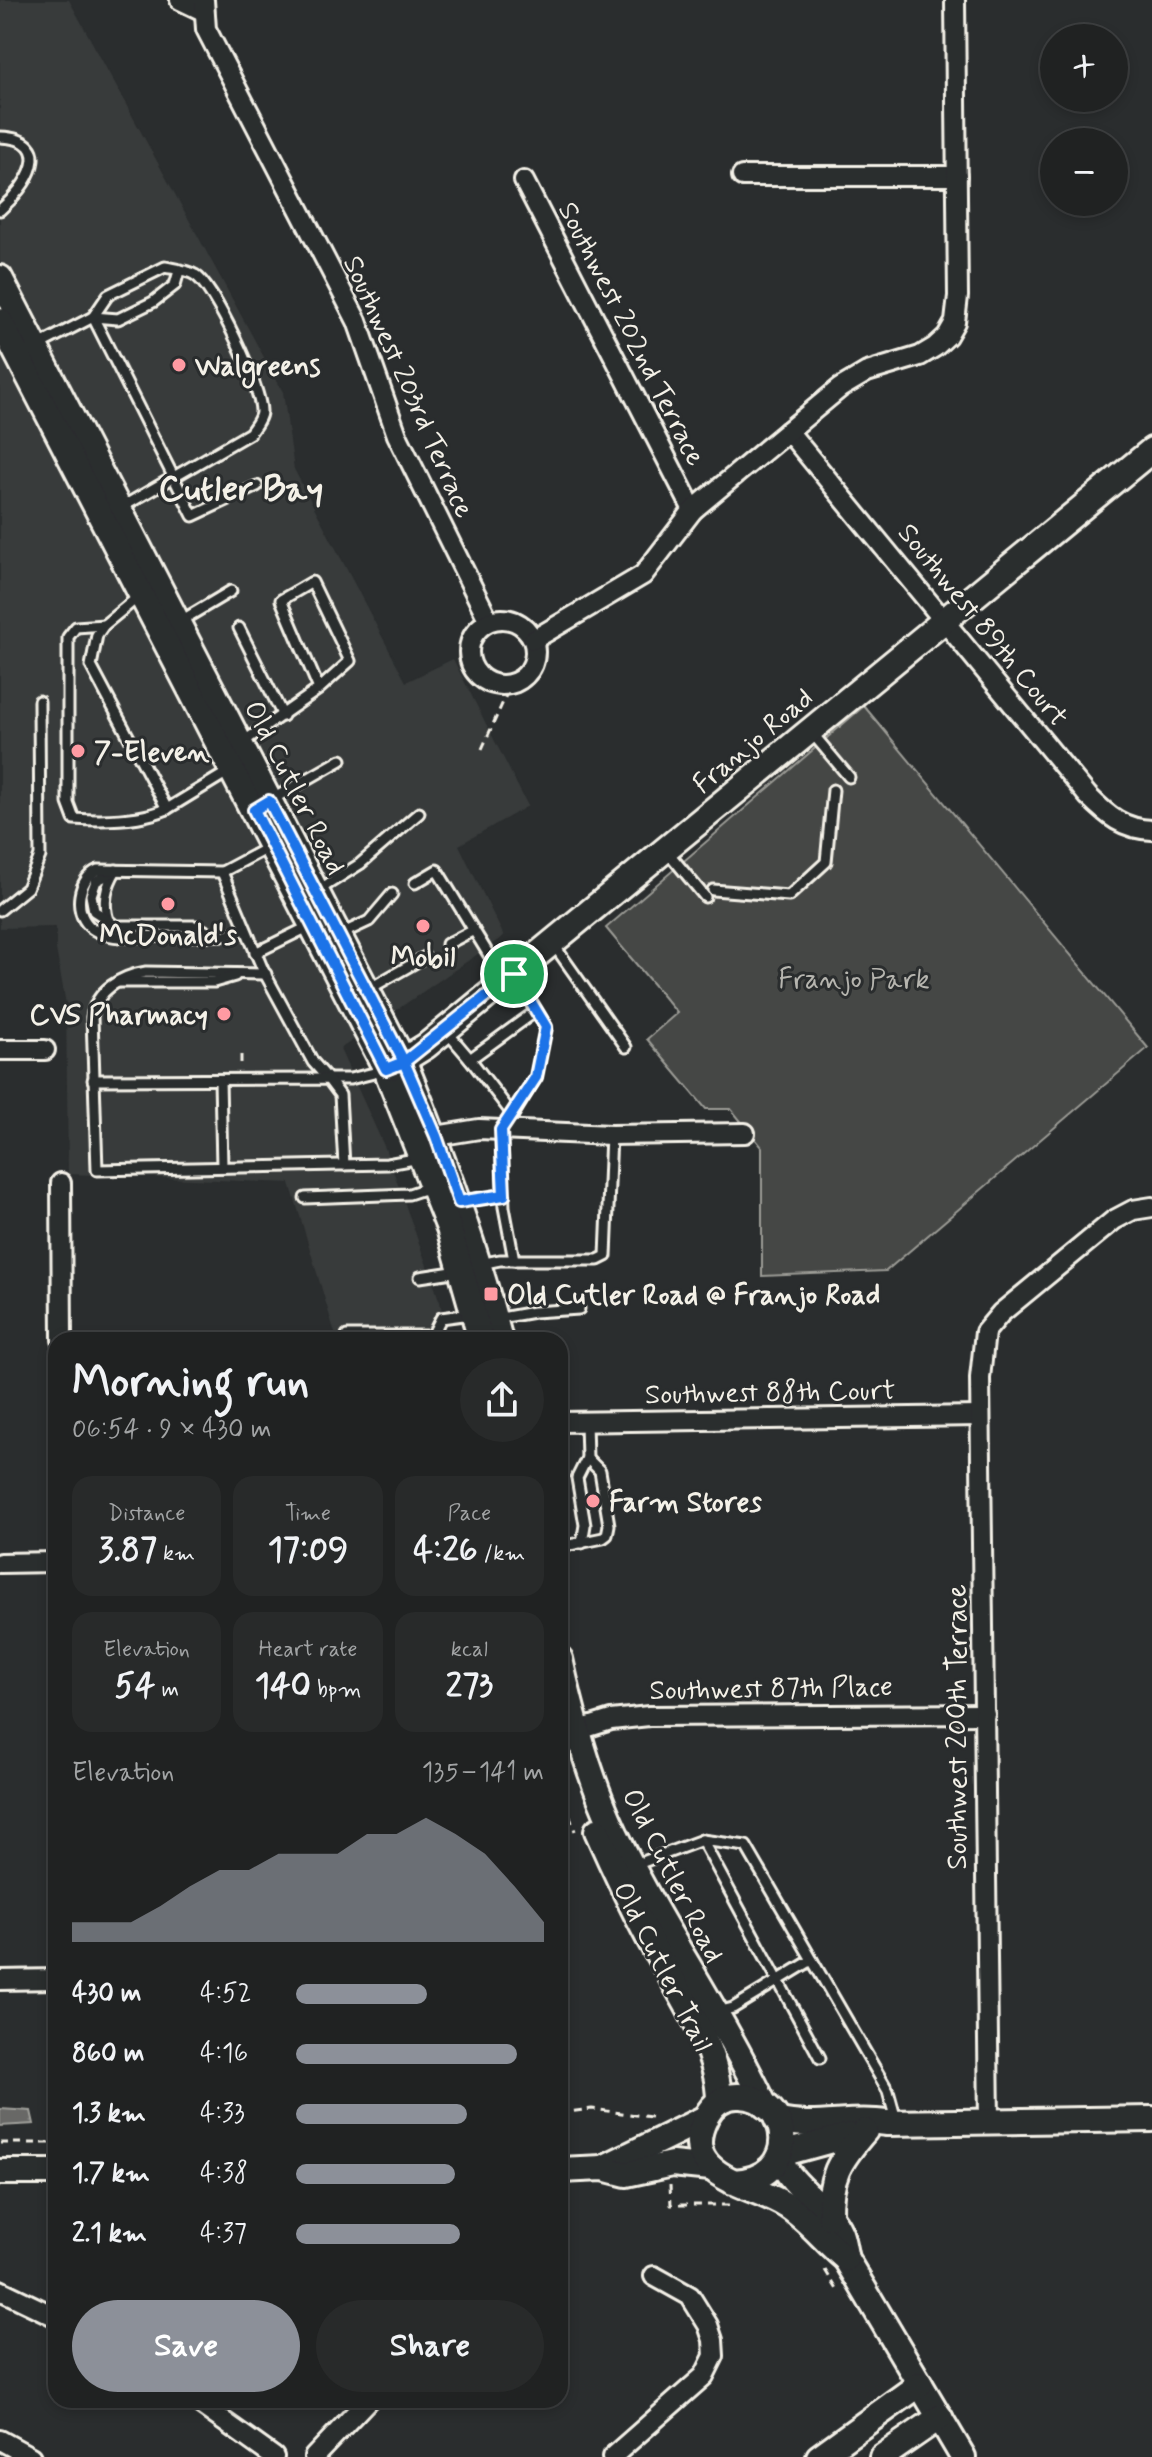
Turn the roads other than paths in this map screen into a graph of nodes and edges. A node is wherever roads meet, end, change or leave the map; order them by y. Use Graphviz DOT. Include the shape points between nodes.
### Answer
graph roads {
  1 [pos="180,0"];
  2 [pos="955,0"];
  3 [pos="204,6"];
  4 [pos="0,137"];
  5 [pos="742,176"];
  6 [pos="957,176"];
  7 [pos="524,181"];
  8 [pos="0,210"];
  9 [pos="179,271"];
  10 [pos="0,278"];
  11 [pos="93,317"];
  12 [pos="11,330"];
  13 [pos="788,431"];
  14 [pos="1152,450"];
  15 [pos="175,477"];
  16 [pos="257,486"];
  17 [pos="693,510"];
  18 [pos="111,513"];
  19 [pos="150,589"];
  20 [pos="231,591"];
  21 [pos="944,619"];
  22 [pos="489,621"];
  23 [pos="104,625"];
  24 [pos="170,628"];
  25 [pos="239,628"];
  26 [pos="533,640"];
  27 [pos="319,689"];
  28 [pos="39,701"];
  29 [pos="283,716"];
  30 [pos="810,731"];
  31 [pos="240,758"];
  32 [pos="341,760"];
  33 [pos="849,777"];
  34 [pos="833,790"];
  35 [pos="261,805"];
  36 [pos="167,809"];
  37 [pos="419,813"];
  38 [pos="1152,830"];
  39 [pos="280,840"];
  40 [pos="666,850"];
  41 [pos="116,870"];
  42 [pos="222,872"];
  43 [pos="415,883"];
  44 [pos="392,894"];
  45 [pos="308,896"];
  46 [pos="0,910"];
  47 [pos="313,925"];
  48 [pos="245,929"];
  49 [pos="474,930"];
  50 [pos="214,935"];
  51 [pos="338,935"];
  52 [pos="552,942"];
  53 [pos="447,944"];
  54 [pos="255,953"];
  55 [pos="425,957"];
  56 [pos="266,974"];
  57 [pos="510,978"];
  58 [pos="367,990"];
  59 [pos="536,1011"];
  60 [pos="445,1030"];
  61 [pos="626,1047"];
  62 [pos="0,1050"];
  63 [pos="45,1050"];
  64 [pos="470,1059"];
  65 [pos="395,1066"];
  66 [pos="328,1079"];
  67 [pos="93,1080"];
  68 [pos="220,1080"];
  69 [pos="513,1115"];
  70 [pos="501,1130"];
  71 [pos="745,1133"];
  72 [pos="611,1135"];
  73 [pos="436,1136"];
  74 [pos="423,1157"];
  75 [pos="344,1165"];
  76 [pos="222,1166"];
  77 [pos="61,1183"];
  78 [pos="433,1186"];
  79 [pos="504,1195"];
  80 [pos="305,1198"];
  81 [pos="459,1202"];
  82 [pos="1152,1207"];
  83 [pos="514,1260"];
  84 [pos="471,1267"];
  85 [pos="420,1277"];
  86 [pos="579,1309"];
  87 [pos="485,1327"];
  88 [pos="62,1332"];
  89 [pos="434,1332"];
  90 [pos="980,1416"];
  91 [pos="568,1422"];
  92 [pos="586,1422"];
  93 [pos="587,1458"];
  94 [pos="582,1543"];
  95 [pos="568,1546"];
  96 [pos="48,1562"];
  97 [pos="0,1563"];
  98 [pos="985,1714"];
  99 [pos="568,1730"];
  100 [pos="568,1737"];
  101 [pos="568,1742"];
  102 [pos="702,1840"];
  103 [pos="632,1866"];
  104 [pos="812,1960"];
  105 [pos="778,1978"];
  106 [pos="48,1979"];
  107 [pos="0,1980"];
  108 [pos="684,2002"];
  109 [pos="713,2013"];
  110 [pos="820,2058"];
  111 [pos="712,2110"];
  112 [pos="771,2113"];
  113 [pos="1152,2119"];
  114 [pos="989,2122"];
  115 [pos="883,2126"];
  116 [pos="780,2156"];
  117 [pos="603,2168"];
  118 [pos="711,2168"];
  119 [pos="568,2170"];
  120 [pos="0,2172"];
  121 [pos="48,2172"];
  122 [pos="735,2193"];
  123 [pos="830,2217"];
  124 [pos="834,2263"];
  125 [pos="654,2276"];
  126 [pos="0,2290"];
  127 [pos="48,2313"];
  128 [pos="920,2384"];
  129 [pos="205,2408"];
  130 [pos="360,2408"];
  131 [pos="940,2417"];
  132 [pos="0,2440"];
  133 [pos="31,2457"];
  134 [pos="274,2457"];
  135 [pos="314,2457"];
  136 [pos="612,2457"];
  137 [pos="819,2457"];
  138 [pos="882,2457"];
  139 [pos="963,2457"];
  1 -- 3 [label="street"];
  2 -- 6 [label="street"];
  3 -- 22 [label="street, Southwest 203rd Terrace" via="206,29 357,321 397,435"];
  4 -- 8 [label="lane" via="25,142 34,160 23,185"];
  5 -- 6 [label="street"];
  6 -- 13 [label="street" via="958,296 955,322 947,336 920,356 853,379"];
  7 -- 17 [label="street, Southwest 202nd Terrace"];
  9 -- 11 [label="lane" via="165,267 108,295"];
  9 -- 11 [label="lane" via="175,285 153,302 118,319"];
  9 -- 15 [label="lane" via="195,275 206,287 257,386 261,414 250,433"];
  10 -- 12 [label="main road, Old Cutler Road"];
  11 -- 12 [label="lane"];
  11 -- 15 [label="lane"];
  12 -- 18 [label="main road, Old Cutler Road"];
  13 -- 17 [label="street"];
  13 -- 21 [label="street, Southwest 89th Court"];
  14 -- 21 [label="main road, Franjo Road"];
  15 -- 16 [label="lane" via="193,516"];
  15 -- 18 [label="lane"];
  17 -- 26 [label="street" via="643,575"];
  18 -- 19 [label="main road, Old Cutler Road"];
  19 -- 23 [label="lane"];
  19 -- 24 [label="main road, Old Cutler Road"];
  20 -- 24 [label="lane"];
  21 -- 30 [label="main road, Franjo Road"];
  21 -- 38 [label="street, Southwest 89th Court" via="1103,811 1127,827"];
  22 -- 26 [label="street" via="519,623"];
  22 -- 26 [label="street" via="479,627 469,647 473,668 489,683 511,684 529,671"];
  23 -- 36 [label="lane" via="91,666"];
  23 -- 36 [label="lane" via="76,627 68,637 70,813 74,819 97,820"];
  24 -- 31 [label="main road, Old Cutler Road"];
  25 -- 29 [label="lane"];
  27 -- 27 [label="lane" via="350,661 312,582 281,600"];
  27 -- 29 [label="lane"];
  28 -- 46 [label="lane" via="40,856 27,888"];
  29 -- 31 [label="lane"];
  30 -- 33 [label="lane"];
  30 -- 40 [label="main road, Franjo Road"];
  31 -- 35 [label="main road, Old Cutler Road"];
  31 -- 36 [label="lane"];
  32 -- 35 [label="lane"];
  34 -- 40 [label="lane" via="826,862 789,896 709,894"];
  35 -- 39 [label="main road, Old Cutler Road"];
  37 -- 45 [label="lane" via="360,864"];
  39 -- 42 [label="lane"];
  39 -- 45 [label="main road, Old Cutler Road"];
  40 -- 52 [label="main road, Franjo Road"];
  41 -- 42 [label="lane"];
  41 -- 50 [label="lane" via="107,888 108,920 123,927 196,926"];
  41 -- 50 [label="lane" via="92,872 83,883 80,908 93,930 120,937"];
  42 -- 48 [label="lane"];
  43 -- 49 [label="lane" via="437,870"];
  44 -- 51 [label="lane" via="369,921"];
  45 -- 47 [label="main road, Old Cutler Road"];
  45 -- 51 [label="main road, Old Cutler Road"];
  47 -- 54 [label="lane"];
  47 -- 65 [label="main road, Old Cutler Road"];
  48 -- 50 [label="lane"];
  48 -- 54 [label="lane"];
  49 -- 53 [label="lane"];
  49 -- 57 [label="lane"];
  51 -- 58 [label="main road, Old Cutler Road"];
  52 -- 57 [label="main road, Franjo Road"];
  52 -- 61 [label="lane"];
  54 -- 56 [label="lane"];
  55 -- 58 [label="lane"];
  56 -- 66 [label="lane" via="313,1062"];
  56 -- 67 [label="lane" via="146,972 108,988 94,1004"];
  57 -- 59 [label="lane"];
  57 -- 60 [label="main road, Franjo Road"];
  58 -- 65 [label="main road, Old Cutler Road"];
  59 -- 64 [label="lane"];
  59 -- 69 [label="lane" via="546,1027 536,1077"];
  60 -- 64 [label="lane"];
  60 -- 65 [label="main road, Franjo Road"];
  62 -- 63 [label="street"];
  64 -- 69 [label="lane"];
  65 -- 66 [label="lane" via="350,1079"];
  65 -- 73 [label="main road, Old Cutler Road"];
  65 -- 74 [label="main road, Old Cutler Road"];
  66 -- 68 [label="lane"];
  66 -- 75 [label="lane" via="340,1095"];
  67 -- 68 [label="lane"];
  67 -- 76 [label="lane" via="97,1170"];
  68 -- 76 [label="lane"];
  69 -- 70 [label="lane"];
  70 -- 72 [label="street"];
  70 -- 73 [label="street"];
  70 -- 79 [label="lane"];
  71 -- 72 [label="street"];
  72 -- 83 [label="lane" via="606,1256"];
  73 -- 81 [label="main road, Old Cutler Road"];
  74 -- 75 [label="lane"];
  74 -- 78 [label="main road, Old Cutler Road"];
  75 -- 76 [label="lane"];
  77 -- 88 [label="street"];
  78 -- 80 [label="lane" via="409,1194"];
  78 -- 84 [label="main road, Old Cutler Road"];
  79 -- 81 [label="lane"];
  79 -- 83 [label="lane"];
  81 -- 84 [label="main road, Old Cutler Road"];
  82 -- 90 [label="street, Southwest 200th Terrace" via="1133,1210 1102,1229 985,1332"];
  83 -- 84 [label="lane"];
  84 -- 85 [label="lane"];
  84 -- 87 [label="main road, Old Cutler Road"];
  86 -- 87 [label="lane" via="534,1312"];
  87 -- 89 [label="lane" via="441,1318"];
  90 -- 92 [label="street, Southwest 88th Court"];
  90 -- 98 [label="street, Southwest 200th Terrace"];
  91 -- 92 [label="street, Southwest 88th Court"];
  92 -- 93 [label="lane"];
  93 -- 94 [label="lane" via="577,1478 585,1525"];
  93 -- 94 [label="lane" via="600,1471 609,1530 603,1538"];
  94 -- 95 [label="lane"];
  96 -- 97 [label="street"];
  98 -- 99 [label="street, Southwest 87th Place" via="649,1716"];
  98 -- 114 [label="street, Southwest 200th Terrace"];
  100 -- 103 [label="main road, Old Cutler Road"];
  101 -- 108 [label="main road, Old Cutler Road" via="612,1864"];
  102 -- 103 [label="lane"];
  102 -- 104 [label="lane" via="746,1846"];
  102 -- 105 [label="lane"];
  103 -- 109 [label="main road, Old Cutler Road"];
  104 -- 105 [label="lane"];
  104 -- 115 [label="lane" via="888,2091"];
  105 -- 109 [label="lane" via="733,2008"];
  105 -- 110 [label="lane"];
  106 -- 107 [label="street"];
  108 -- 109 [label="main road"];
  108 -- 111 [label="main road, Old Cutler Road" via="716,2072 719,2085"];
  109 -- 112 [label="main road, Old Cutler Road"];
  111 -- 112 [label="main road" via="743,2096"];
  111 -- 117 [label="main road"];
  111 -- 118 [label="main road" via="701,2142"];
  112 -- 115 [label="main road" via="816,2126 863,2120"];
  112 -- 116 [label="main road" via="782,2135"];
  113 -- 114 [label="main road"];
  114 -- 115 [label="main road"];
  115 -- 116 [label="main road"];
  115 -- 123 [label="main road" via="841,2160 829,2198"];
  116 -- 122 [label="main road"];
  116 -- 123 [label="main road" via="793,2182"];
  117 -- 118 [label="main road" via="626,2174 672,2164"];
  117 -- 119 [label="main road"];
  118 -- 122 [label="main road"];
  120 -- 121 [label="main road"];
  122 -- 124 [label="main road" via="789,2207"];
  123 -- 124 [label="main road" via="841,2235"];
  124 -- 128 [label="main road"];
  125 -- 136 [label="street" via="690,2296 711,2331 714,2356 704,2376"];
  126 -- 127 [label="street"];
  128 -- 131 [label="main road"];
  128 -- 137 [label="main road"];
  129 -- 134 [label="street"];
  130 -- 135 [label="street"];
  131 -- 138 [label="main road"];
  131 -- 139 [label="main road"];
  132 -- 133 [label="street"];
}
